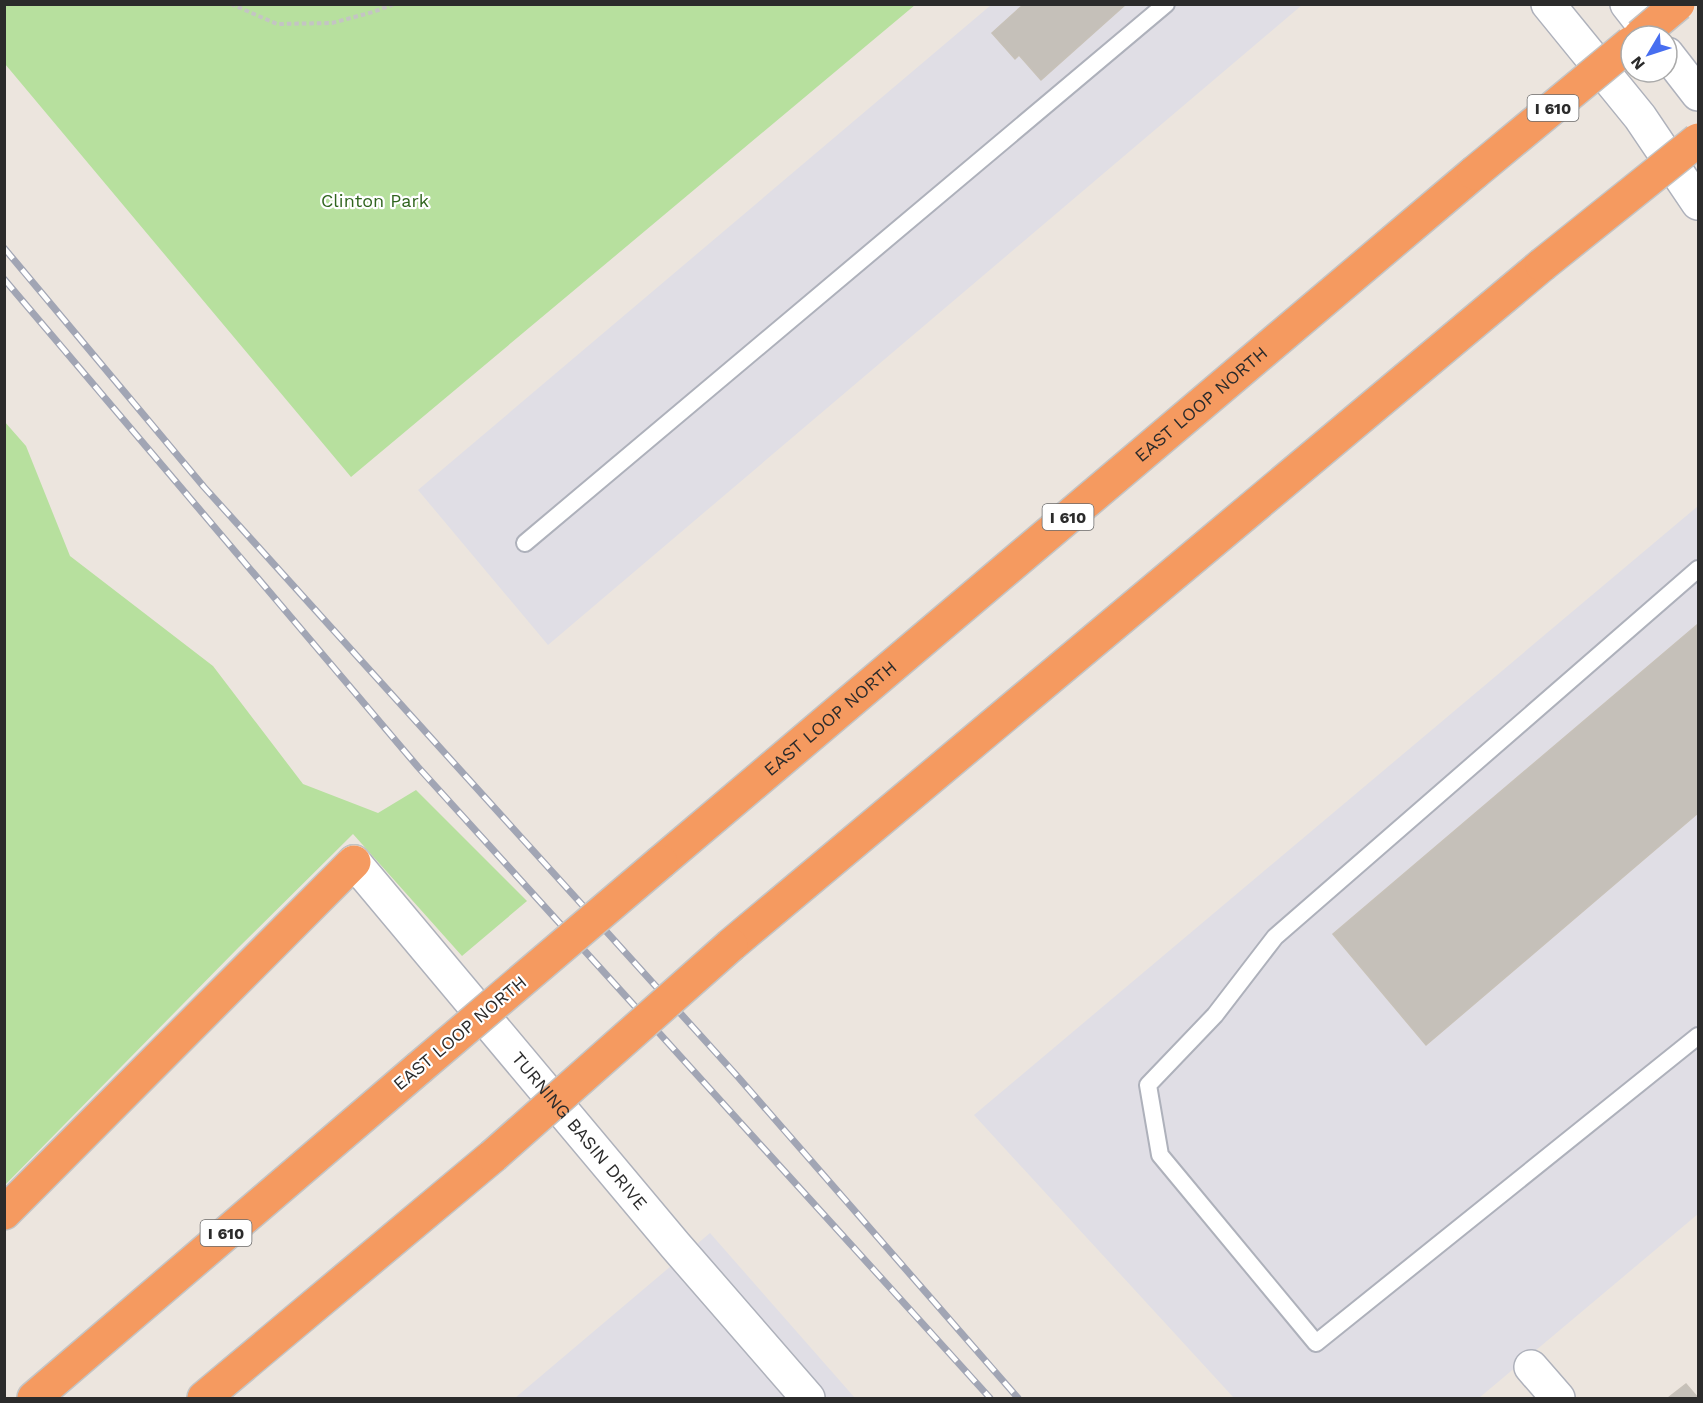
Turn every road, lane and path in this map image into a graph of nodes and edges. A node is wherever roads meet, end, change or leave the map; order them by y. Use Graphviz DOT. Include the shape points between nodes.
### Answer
graph roads {
  1 [pos="231,4"];
  2 [pos="394,4"];
  3 [pos="1166,4"];
  4 [pos="1548,4"];
  5 [pos="1627,4"];
  6 [pos="1678,4"];
  7 [pos="1643,24"];
  8 [pos="1654,24"];
  9 [pos="1619,53"];
  10 [pos="1679,69"];
  11 [pos="1698,94"];
  12 [pos="1698,140"];
  13 [pos="1698,203"];
  14 [pos="525,543"];
  15 [pos="1698,569"];
  16 [pos="354,861"];
  17 [pos="1698,1036"];
  18 [pos="4,1212"];
  19 [pos="1531,1367"];
  20 [pos="34,1398"];
  21 [pos="204,1398"];
  22 [pos="808,1398"];
  23 [pos="1558,1398"];
  1 -- 2 [label="path" via="277,24 332,23"];
  3 -- 14 [label="lane"];
  4 -- 13 [label="street" via="1640,117"];
  5 -- 7 [label="street"];
  6 -- 8 [label="highway, bridge"];
  9 -- 20 [label="highway, EAST LOOP NORTH / I 610, bridge"];
  10 -- 11 [label="street"];
  12 -- 21 [label="highway, bridge" via="1542,265 731,945 494,1156"];
  15 -- 17 [label="lane" via="1275,937 1215,1015 1148,1085 1160,1155 1316,1343"];
  16 -- 18 [label="highway"];
  16 -- 22 [label="street, TURNING BASIN DRIVE"];
  19 -- 23 [label="street"];
}
